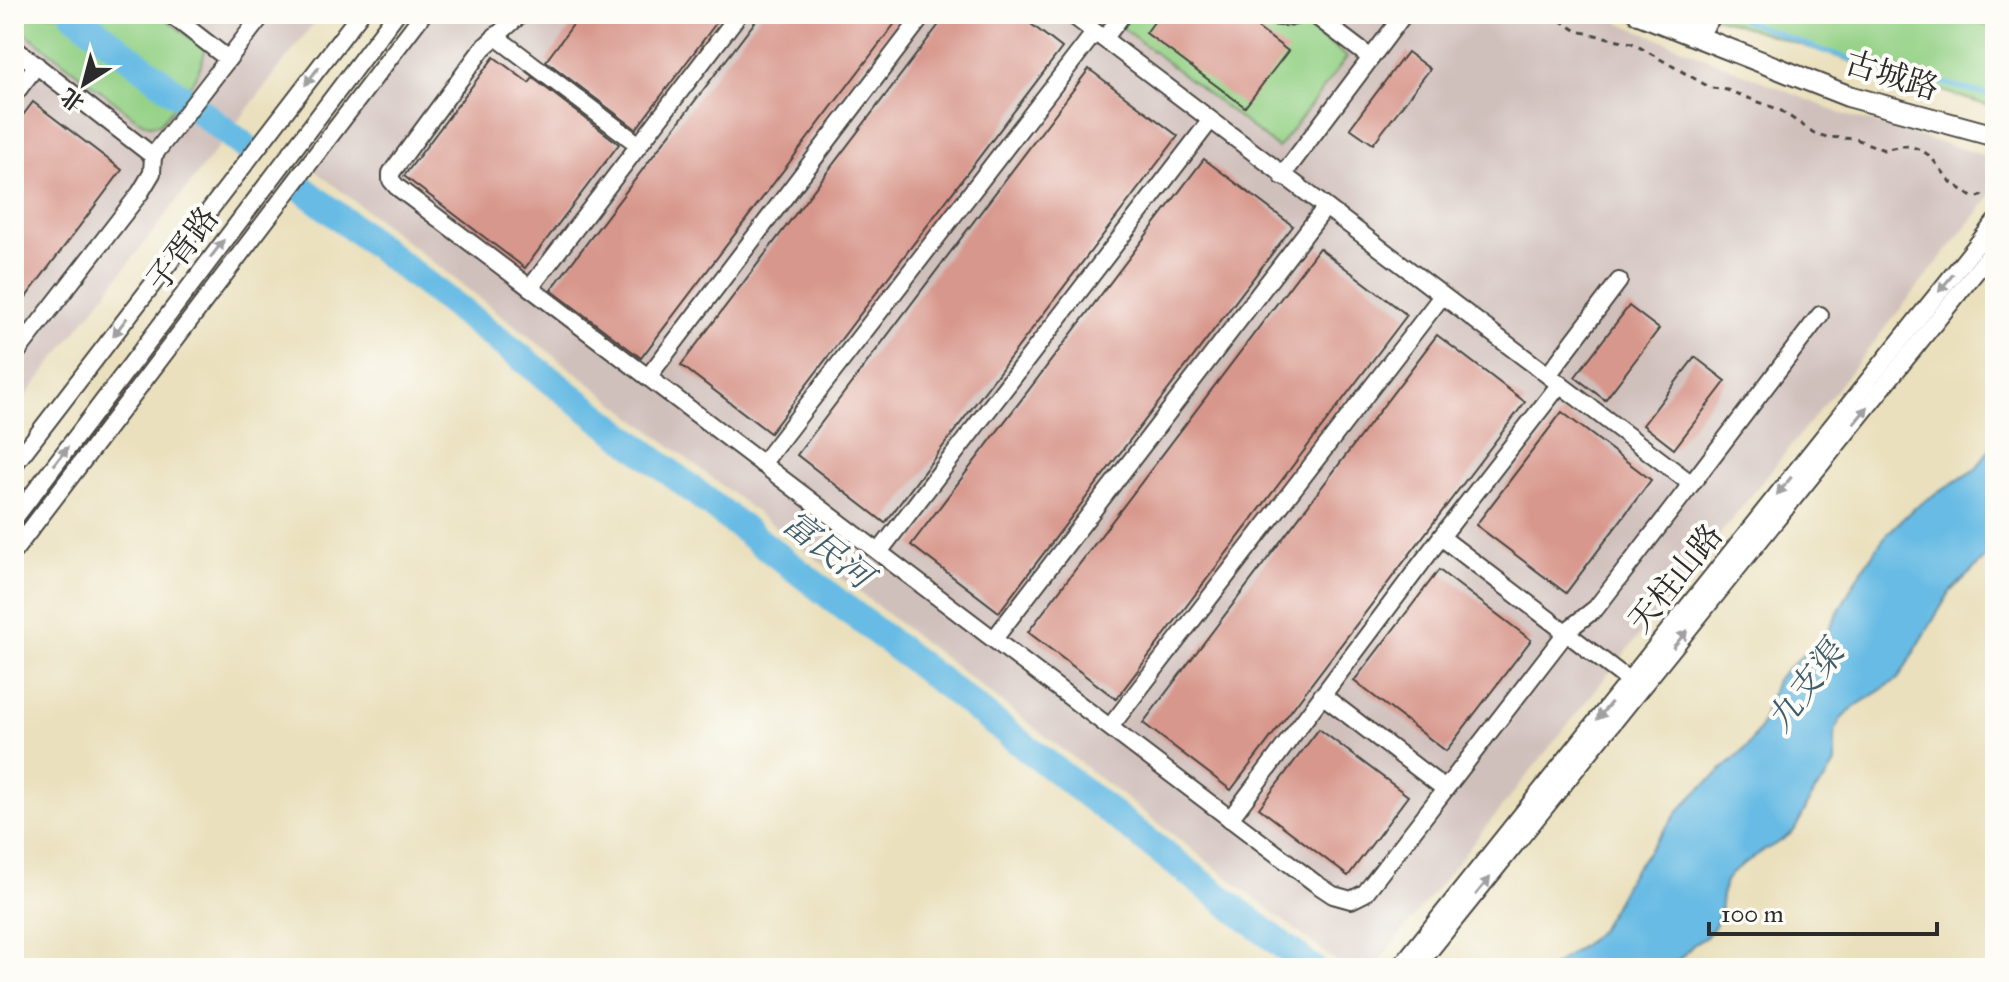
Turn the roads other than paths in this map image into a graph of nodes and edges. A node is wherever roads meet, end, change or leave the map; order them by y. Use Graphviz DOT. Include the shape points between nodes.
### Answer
graph roads {
  1 [pos="170,14"];
  2 [pos="263,14"];
  3 [pos="360,14"];
  4 [pos="396,14"];
  5 [pos="423,14"];
  6 [pos="521,14"];
  7 [pos="739,14"];
  8 [pos="924,14"];
  9 [pos="1071,14"];
  10 [pos="1123,14"];
  11 [pos="1267,14"];
  12 [pos="1310,14"];
  13 [pos="1404,14"];
  14 [pos="1639,14"];
  15 [pos="1668,14"];
  16 [pos="1698,25"];
  17 [pos="495,36"];
  18 [pos="1099,36"];
  19 [pos="14,48"];
  20 [pos="1371,58"];
  21 [pos="228,59"];
  22 [pos="37,65"];
  23 [pos="14,95"];
  24 [pos="1210,121"];
  25 [pos="1995,122"];
  26 [pos="1995,136"];
  27 [pos="639,145"];
  28 [pos="153,156"];
  29 [pos="1282,176"];
  30 [pos="1325,208"];
  31 [pos="1995,222"];
  32 [pos="1995,248"];
  33 [pos="1619,281"];
  34 [pos="530,288"];
  35 [pos="1442,296"];
  36 [pos="1820,315"];
  37 [pos="14,356"];
  38 [pos="648,377"];
  39 [pos="1554,379"];
  40 [pos="762,464"];
  41 [pos="14,465"];
  42 [pos="1686,491"];
  43 [pos="14,519"];
  44 [pos="1441,537"];
  45 [pos="14,551"];
  46 [pos="879,552"];
  47 [pos="1566,632"];
  48 [pos="994,639"];
  49 [pos="1635,685"];
  50 [pos="1322,695"];
  51 [pos="1110,727"];
  52 [pos="1445,789"];
  53 [pos="1230,819"];
  54 [pos="1399,968"];
  55 [pos="1416,968"];
  1 -- 21 [label="street"];
  2 -- 21 [label="street"];
  3 -- 41 [label="street, 子胥路, one-way"];
  43 -- 4 [label="street, 子胥路, one-way"];
  5 -- 45 [label="street"];
  6 -- 17 [label="street"];
  7 -- 27 [label="street"];
  8 -- 38 [label="street"];
  9 -- 18 [label="street"];
  10 -- 18 [label="street"];
  11 -- 12 [label="street"];
  12 -- 20 [label="street"];
  13 -- 20 [label="street"];
  14 -- 16 [label="main road, 古城路"];
  15 -- 16 [label="main road, 古城路"];
  16 -- 25 [label="main road, 古城路" via="1856,87"];
  16 -- 26 [label="main road, 古城路" via="1848,96"];
  17 -- 27 [label="street"];
  17 -- 34 [label="street" via="391,173 391,180"];
  18 -- 24 [label="street"];
  18 -- 40 [label="street"];
  19 -- 22 [label="street"];
  20 -- 29 [label="street"];
  21 -- 28 [label="street"];
  22 -- 23 [label="street"];
  22 -- 28 [label="street"];
  24 -- 29 [label="street"];
  24 -- 46 [label="street"];
  27 -- 34 [label="street"];
  28 -- 37 [label="street" via="152,173 140,193"];
  29 -- 30 [label="street"];
  30 -- 35 [label="street"];
  30 -- 48 [label="street"];
  31 -- 49 [label="street, 天柱山路, one-way"];
  49 -- 32 [label="street, 天柱山路, one-way"];
  33 -- 39 [label="street"];
  34 -- 38 [label="street"];
  35 -- 39 [label="street"];
  35 -- 51 [label="street"];
  36 -- 42 [label="street"];
  38 -- 40 [label="street"];
  39 -- 42 [label="street" via="1683,476 1689,482"];
  39 -- 44 [label="street"];
  40 -- 46 [label="street"];
  42 -- 47 [label="street" via="1596,608"];
  44 -- 47 [label="street"];
  44 -- 50 [label="street"];
  46 -- 48 [label="street"];
  47 -- 49 [label="street"];
  47 -- 52 [label="street"];
  48 -- 51 [label="street"];
  49 -- 54 [label="street, 天柱山路, one-way"];
  55 -- 49 [label="street, 天柱山路, one-way"];
  50 -- 52 [label="street"];
  50 -- 53 [label="street"];
  51 -- 53 [label="street"];
  52 -- 53 [label="street" via="1365,893 1351,900 1315,883"];
}
